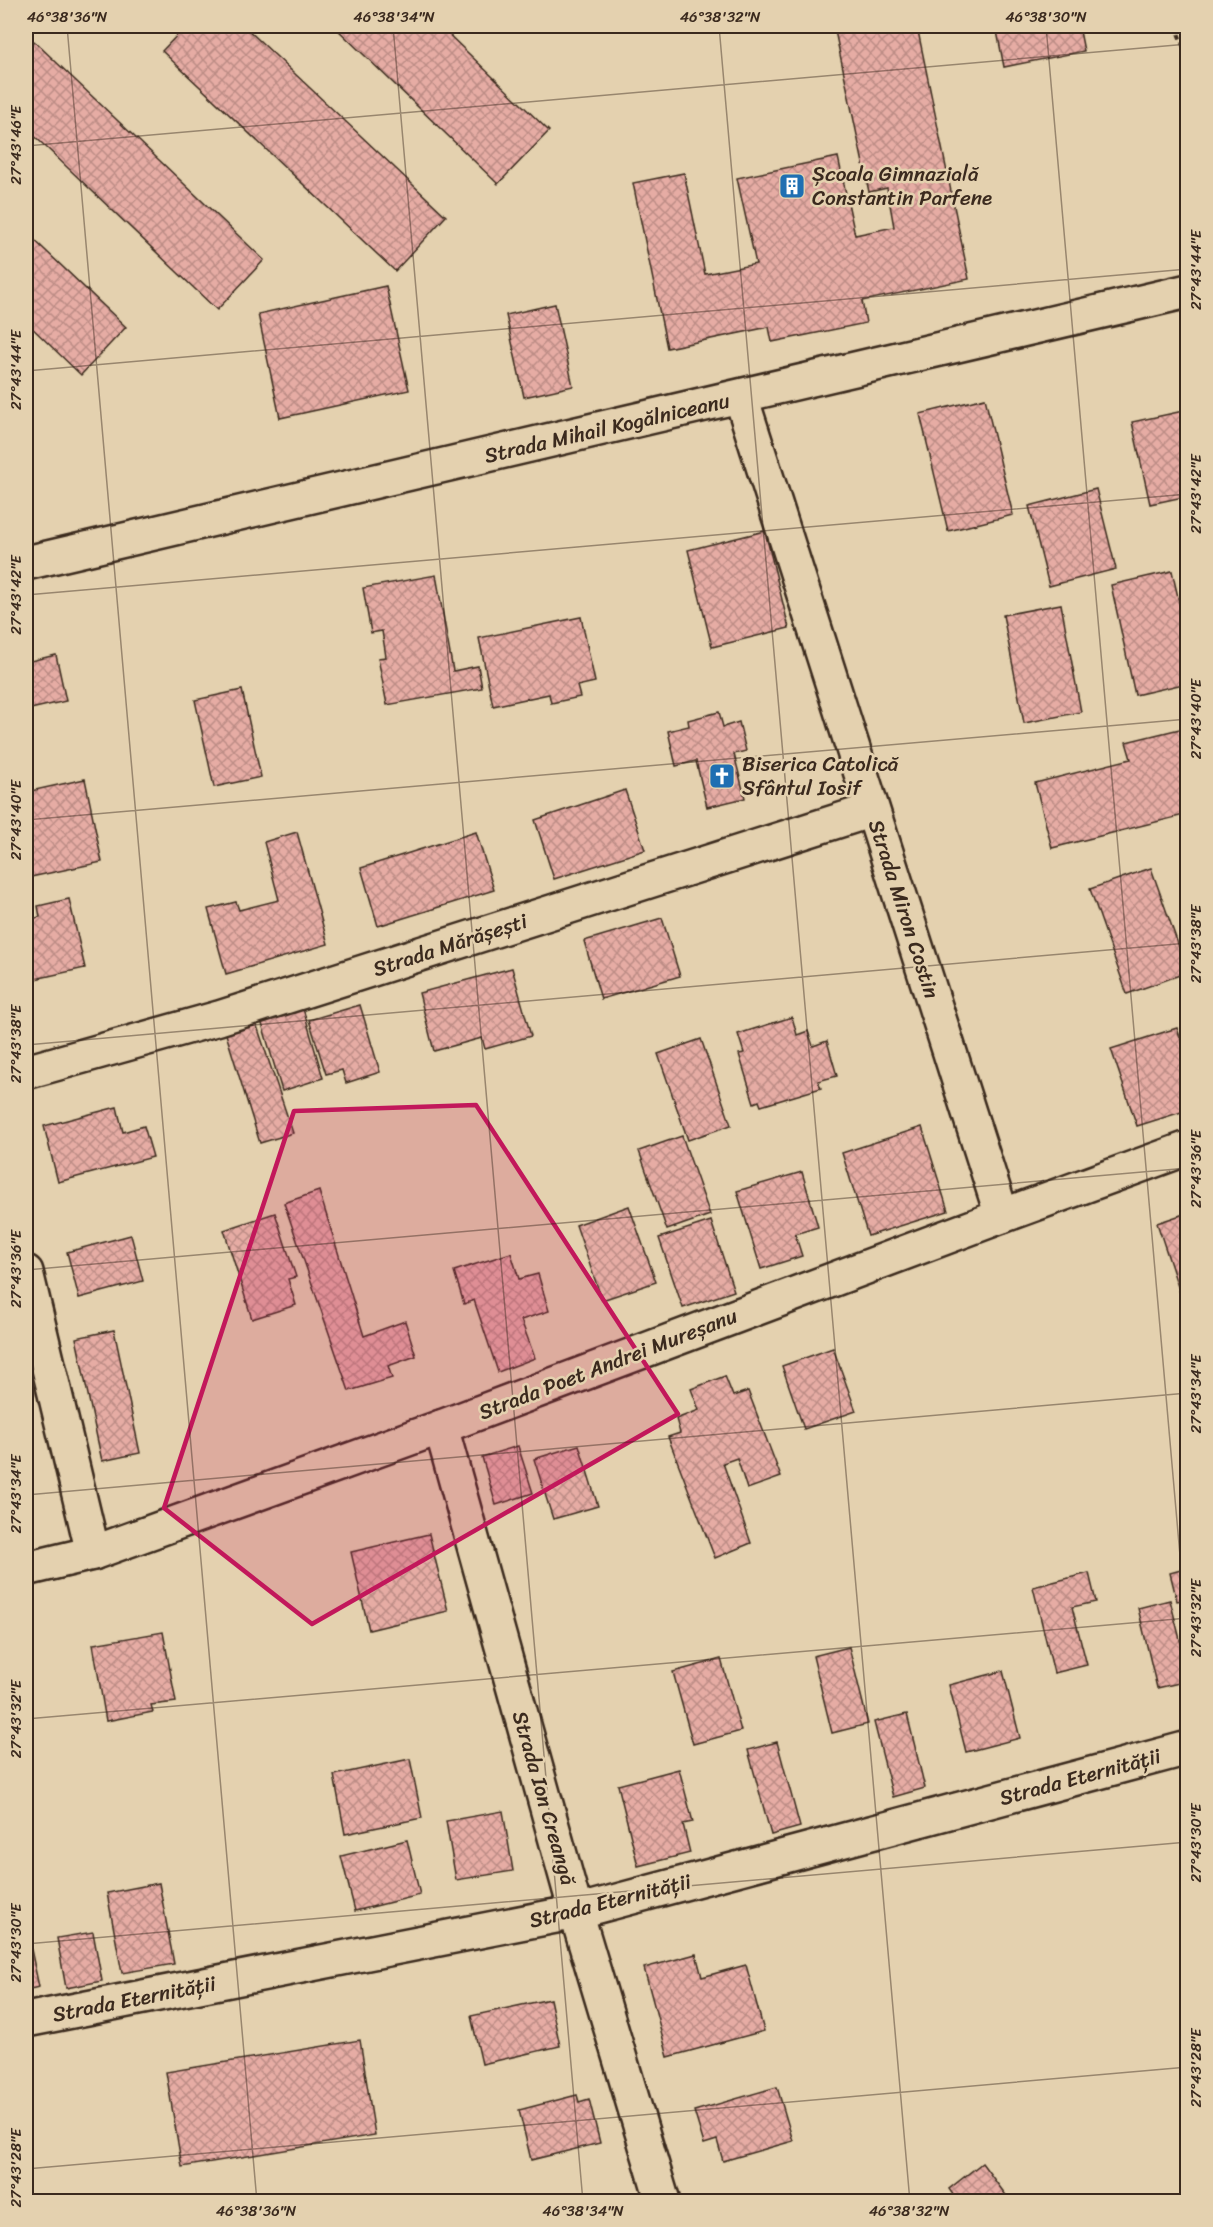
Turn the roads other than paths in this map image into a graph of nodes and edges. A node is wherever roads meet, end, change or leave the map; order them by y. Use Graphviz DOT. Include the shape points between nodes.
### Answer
graph roads {
  1 [pos="1188,291"];
  2 [pos="741,397"];
  3 [pos="26,563"];
  4 [pos="872,810"];
  5 [pos="26,1072"];
  6 [pos="1188,1148"];
  7 [pos="1002,1216"];
  8 [pos="26,1272"];
  9 [pos="441,1427"];
  10 [pos="93,1553"];
  11 [pos="26,1569"];
  12 [pos="1188,1748"];
  13 [pos="576,1912"];
  14 [pos="26,2020"];
  15 [pos="663,2202"];
  1 -- 2 [label="street, Strada Mihail Kogălniceanu"];
  2 -- 3 [label="street, Strada Mihail Kogălniceanu"];
  2 -- 4 [label="street, Strada Miron Costin"];
  4 -- 5 [label="street, Strada Mărășești" via="219,1018"];
  4 -- 7 [label="street, Strada Miron Costin"];
  6 -- 7 [label="street, Strada Poet Andrei Mureșanu"];
  7 -- 9 [label="street, Strada Poet Andrei Mureșanu"];
  8 -- 10 [label="street"];
  9 -- 10 [label="street, Strada Poet Andrei Mureșanu"];
  9 -- 13 [label="street, Strada Ion Creangă"];
  10 -- 11 [label="street, Strada Poet Andrei Mureșanu"];
  12 -- 13 [label="street, Strada Eternității"];
  13 -- 14 [label="street, Strada Eternității"];
  13 -- 15 [label="street, Strada Ion Creangă"];
}
